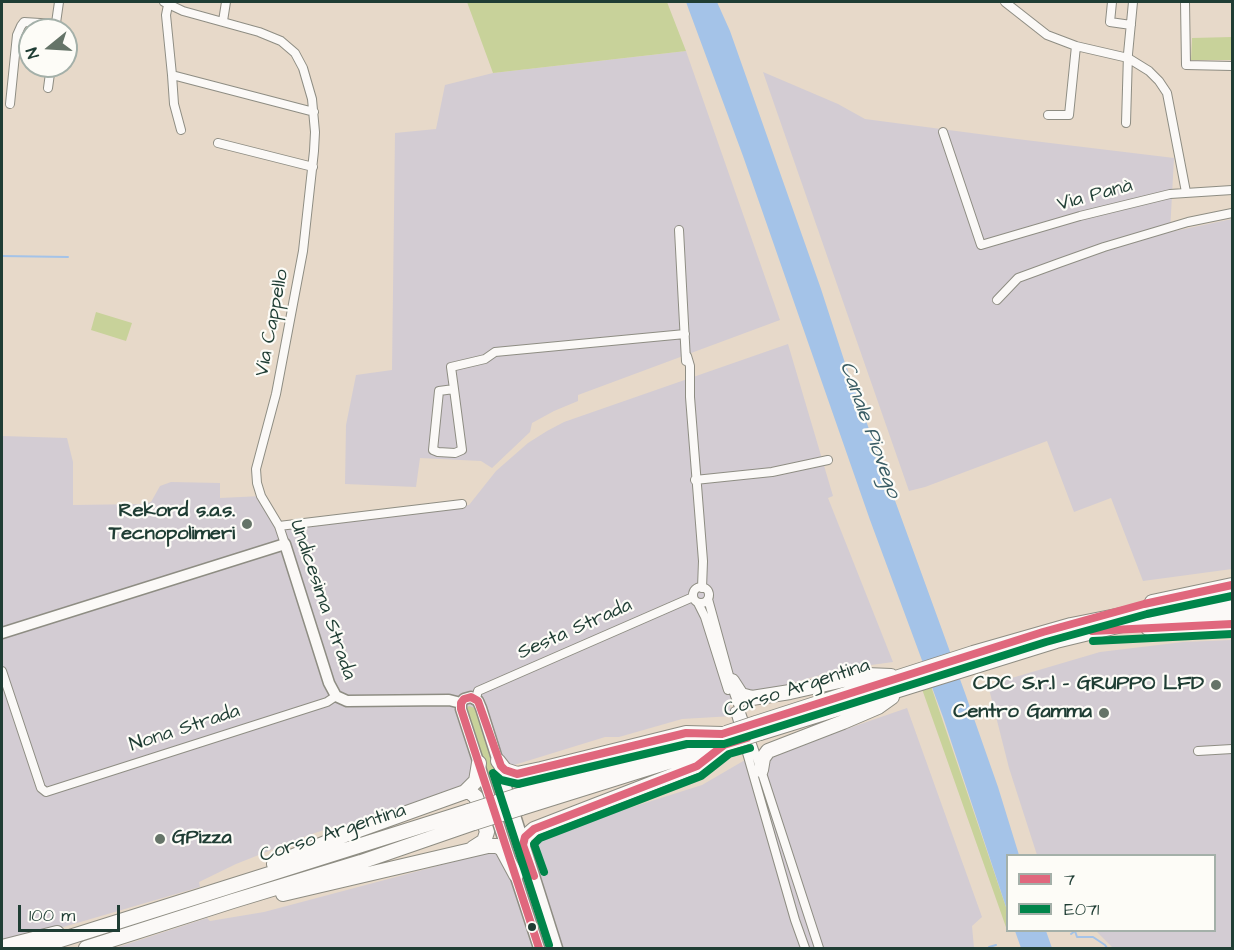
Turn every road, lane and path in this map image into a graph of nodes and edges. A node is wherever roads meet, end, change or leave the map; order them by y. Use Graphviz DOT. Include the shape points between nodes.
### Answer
graph roads {
  1 [pos="59,2"];
  2 [pos="225,2"];
  3 [pos="1005,2"];
  4 [pos="1112,2"];
  5 [pos="1133,2"];
  6 [pos="1185,2"];
  7 [pos="166,3"];
  8 [pos="56,18"];
  9 [pos="223,21"];
  10 [pos="1131,25"];
  11 [pos="18,34"];
  12 [pos="1076,46"];
  13 [pos="1128,58"];
  14 [pos="1233,66"];
  15 [pos="172,75"];
  16 [pos="49,78"];
  17 [pos="48,88"];
  18 [pos="10,104"];
  19 [pos="314,112"];
  20 [pos="1048,115"];
  21 [pos="1126,123"];
  22 [pos="181,130"];
  23 [pos="943,132"];
  24 [pos="218,143"];
  25 [pos="313,167"];
  26 [pos="1233,190"];
  27 [pos="1186,192"];
  28 [pos="1233,213"];
  29 [pos="679,230"];
  30 [pos="997,300"];
  31 [pos="685,334"];
  32 [pos="454,389"];
  33 [pos="828,460"];
  34 [pos="695,480"];
  35 [pos="256,483"];
  36 [pos="462,504"];
  37 [pos="279,526"];
  38 [pos="285,544"];
  39 [pos="1233,585"];
  40 [pos="702,588"];
  41 [pos="708,599"];
  42 [pos="1233,599"];
  43 [pos="696,600"];
  44 [pos="1233,609"];
  45 [pos="1233,624"];
  46 [pos="1071,625"];
  47 [pos="1098,630"];
  48 [pos="2,633"];
  49 [pos="975,659"];
  50 [pos="2,671"];
  51 [pos="732,681"];
  52 [pos="905,681"];
  53 [pos="336,696"];
  54 [pos="476,698"];
  55 [pos="461,704"];
  56 [pos="725,739"];
  57 [pos="1233,749"];
  58 [pos="1198,751"];
  59 [pos="498,761"];
  60 [pos="479,763"];
  61 [pos="761,770"];
  62 [pos="465,792"];
  63 [pos="472,817"];
  64 [pos="523,845"];
  65 [pos="473,848"];
  66 [pos="516,875"];
  67 [pos="184,902"];
  68 [pos="795,916"];
  69 [pos="188,917"];
  70 [pos="810,922"];
  71 [pos="112,924"];
  72 [pos="117,939"];
  73 [pos="816,939"];
  74 [pos="2,946"];
  75 [pos="35,948"];
  76 [pos="86,948"];
  77 [pos="99,948"];
  78 [pos="539,948"];
  79 [pos="557,948"];
  80 [pos="805,948"];
  81 [pos="819,948"];
  1 -- 8 [label="street"];
  2 -- 9 [label="street"];
  3 -- 12 [label="street" via="1047,35"];
  4 -- 10 [label="street" via="1110,22"];
  5 -- 10 [label="street"];
  6 -- 14 [label="street" via="1186,65"];
  7 -- 9 [label="street, Via Cappello"];
  7 -- 15 [label="street"];
  9 -- 19 [label="street, Via Cappello" via="281,41 294,53 303,68"];
  10 -- 13 [label="street"];
  11 -- 18 [label="street"];
  12 -- 13 [label="street"];
  12 -- 20 [label="street" via="1069,115"];
  13 -- 21 [label="street"];
  13 -- 27 [label="street" via="1154,76 1167,93"];
  15 -- 19 [label="street"];
  15 -- 22 [label="street"];
  16 -- 17 [label="street"];
  19 -- 25 [label="street, Via Cappello"];
  23 -- 27 [label="street, Via Panà" via="981,245 1080,216"];
  24 -- 25 [label="street"];
  25 -- 35 [label="street, Via Cappello" via="297,288 276,394 258,456"];
  26 -- 27 [label="street"];
  28 -- 30 [label="street" via="1104,247 1018,278"];
  29 -- 31 [label="street"];
  31 -- 32 [label="street" via="495,352 485,359 451,368"];
  31 -- 34 [label="street"];
  32 -- 32 [label="street" via="439,391 433,450 438,452 462,450"];
  33 -- 34 [label="street" via="772,472"];
  34 -- 40 [label="street"];
  35 -- 37 [label="street, Undicesima Strada"];
  36 -- 37 [label="street"];
  37 -- 38 [label="street, Undicesima Strada"];
  38 -- 48 [label="street"];
  38 -- 53 [label="street, Undicesima Strada"];
  39 -- 46 [label="highway" via="1144,603"];
  40 -- 41 [label="street" via="708,592"];
  40 -- 43 [label="street" via="695,590"];
  41 -- 43 [label="street" via="703,603"];
  41 -- 51 [label="street"];
  42 -- 46 [label="highway, Corso Argentina"];
  43 -- 54 [label="street, Sesta Strada" via="478,691"];
  43 -- 68 [label="street" via="736,714"];
  44 -- 47 [label="highway, Corso Argentina" via="1147,619"];
  45 -- 47 [label="highway"];
  46 -- 49 [label="highway, Corso Argentina"];
  47 -- 49 [label="highway, Corso Argentina"];
  49 -- 52 [label="highway, Corso Argentina"];
  50 -- 53 [label="street, Nona Strada" via="41,788 46,792"];
  51 -- 52 [label="highway" via="741,695 752,698 866,675"];
  51 -- 61 [label="street"];
  52 -- 56 [label="highway, Corso Argentina, bridge"];
  52 -- 61 [label="highway" via="869,711 768,751"];
  53 -- 55 [label="street" via="347,701 449,700"];
  54 -- 55 [label="street" via="464,699"];
  54 -- 59 [label="street"];
  55 -- 60 [label="street"];
  56 -- 59 [label="highway" via="686,733 517,774 505,770"];
  56 -- 63 [label="highway, Corso Argentina, bridge"];
  56 -- 64 [label="highway" via="697,766 534,829"];
  57 -- 58 [label="street"];
  59 -- 64 [label="street"];
  60 -- 62 [label="highway" via="476,781"];
  60 -- 66 [label="street"];
  61 -- 70 [label="street"];
  62 -- 65 [label="highway" via="476,797 486,832 483,841"];
  62 -- 67 [label="highway" via="345,835"];
  63 -- 67 [label="highway, Corso Argentina"];
  63 -- 69 [label="highway, Corso Argentina" via="361,862"];
  64 -- 79 [label="street"];
  65 -- 66 [label="highway" via="502,849"];
  65 -- 69 [label="highway"];
  66 -- 78 [label="street"];
  67 -- 71 [label="highway, Corso Argentina"];
  68 -- 70 [label="street" via="804,924"];
  68 -- 80 [label="street"];
  69 -- 72 [label="highway, Corso Argentina"];
  70 -- 73 [label="street"];
  71 -- 74 [label="highway" via="82,926"];
  71 -- 75 [label="highway, Corso Argentina"];
  72 -- 76 [label="highway, Corso Argentina"];
  72 -- 77 [label="highway"];
  73 -- 80 [label="street" via="805,935"];
  73 -- 81 [label="street"];
}
